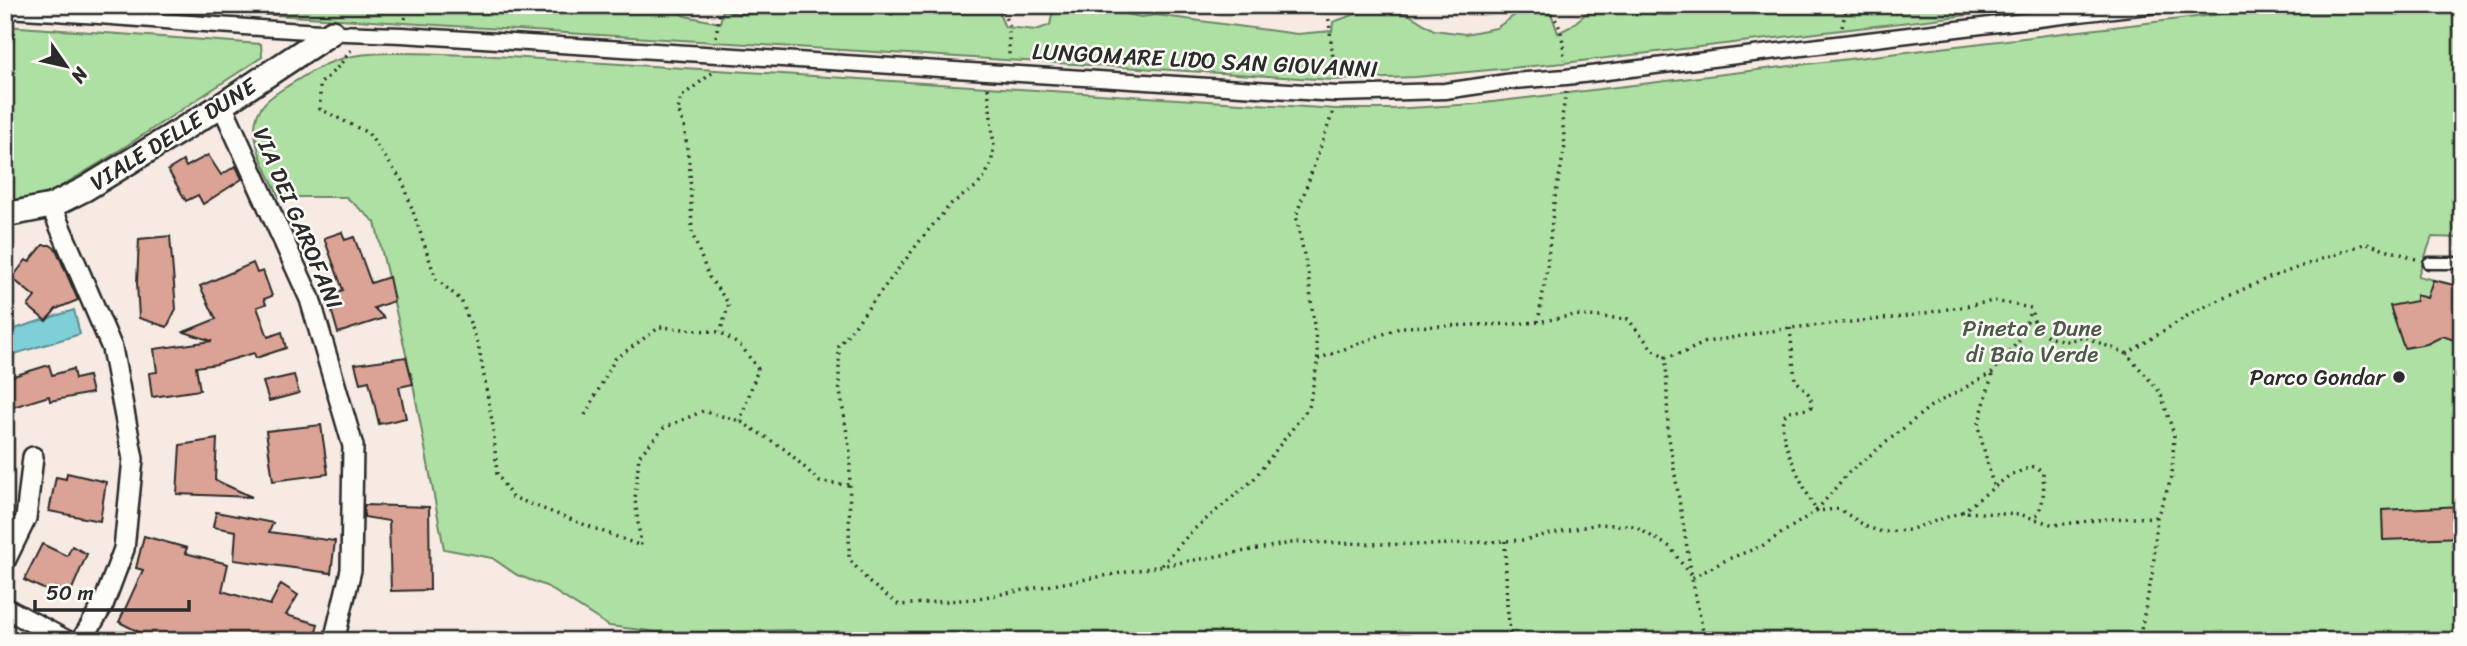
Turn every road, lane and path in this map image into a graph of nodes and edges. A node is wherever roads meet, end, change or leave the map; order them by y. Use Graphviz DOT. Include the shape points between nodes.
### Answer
graph roads {
  1 [pos="1000,5"];
  2 [pos="1540,5"];
  3 [pos="2156,5"];
  4 [pos="742,8"];
  5 [pos="5,10"];
  6 [pos="1328,12"];
  7 [pos="342,33"];
  8 [pos="715,55"];
  9 [pos="987,72"];
  10 [pos="1007,74"];
  11 [pos="1566,77"];
  12 [pos="1336,94"];
  13 [pos="222,105"];
  14 [pos="51,206"];
  15 [pos="5,215"];
  16 [pos="2429,263"];
  17 [pos="2462,263"];
  18 [pos="2031,308"];
  19 [pos="1538,322"];
  20 [pos="1790,328"];
  21 [pos="720,332"];
  22 [pos="2127,354"];
  23 [pos="1666,357"];
  24 [pos="1318,359"];
  25 [pos="1992,373"];
  26 [pos="585,415"];
  27 [pos="740,421"];
  28 [pos="33,457"];
  29 [pos="849,485"];
  30 [pos="1993,486"];
  31 [pos="1816,511"];
  32 [pos="1962,512"];
  33 [pos="2157,517"];
  34 [pos="2034,519"];
  35 [pos="1505,541"];
  36 [pos="5,561"];
  37 [pos="1161,567"];
  38 [pos="1692,578"];
  39 [pos="5,608"];
  40 [pos="67,641"];
  41 [pos="81,641"];
  42 [pos="334,641"];
  43 [pos="1511,641"];
  44 [pos="1705,641"];
  45 [pos="2134,641"];
  1 -- 10 [label="path" via="1009,26"];
  2 -- 11 [label="path" via="1554,14 1561,27"];
  3 -- 11 [label="street, LUNGOMARE LIDO SAN GIOVANNI"];
  4 -- 8 [label="path" via="720,8"];
  5 -- 7 [label="street, LUNGOMARE LIDO SAN GIOVANNI"];
  6 -- 12 [label="path"];
  7 -- 8 [label="street, LUNGOMARE LIDO SAN GIOVANNI"];
  7 -- 13 [label="street, VIALE DELLE DUNE"];
  7 -- 27 [label="path" via="351,53 320,84 320,109 368,133 403,182 436,279 461,300 478,343 497,474 512,496 640,546 635,499 639,456 664,428 704,411"];
  8 -- 9 [label="street, LUNGOMARE LIDO SAN GIOVANNI"];
  8 -- 21 [label="path" via="712,73 681,97 678,110 690,171 692,233 709,276 729,304"];
  9 -- 10 [label="street, LUNGOMARE LIDO SAN GIOVANNI"];
  9 -- 29 [label="path" via="994,147 985,176 926,233 839,346"];
  10 -- 12 [label="street, LUNGOMARE LIDO SAN GIOVANNI"];
  11 -- 12 [label="street, LUNGOMARE LIDO SAN GIOVANNI" via="1446,91"];
  11 -- 19 [label="path" via="1565,146"];
  12 -- 24 [label="path" via="1296,216"];
  13 -- 14 [label="street, VIALE DELLE DUNE"];
  13 -- 42 [label="street, VIA DEI GAROFANI" via="310,299 353,446 351,570"];
  14 -- 15 [label="street, VIALE DELLE DUNE"];
  14 -- 41 [label="street" via="112,348 133,459 124,549 103,605"];
  16 -- 17 [label="lane"];
  16 -- 22 [label="path" via="2367,243 2266,279 2195,311"];
  18 -- 20 [label="path" via="1994,300 1902,317"];
  18 -- 22 [label="path" via="2036,329 2051,338 2085,337"];
  18 -- 25 [label="path" via="2022,337"];
  19 -- 23 [label="path" via="1575,315 1628,319 1653,350"];
  19 -- 24 [label="path" via="1402,327"];
  20 -- 23 [label="path" via="1706,342"];
  20 -- 31 [label="path" via="1795,380 1812,400 1807,410 1786,414 1783,436"];
  21 -- 26 [label="path" via="660,327 615,359"];
  21 -- 27 [label="path" via="742,347 758,369"];
  22 -- 33 [label="path" via="2160,392 2174,435 2172,477"];
  23 -- 38 [label="path" via="1668,432"];
  24 -- 37 [label="path" via="1309,407 1253,480 1191,532"];
  25 -- 30 [label="path" via="1978,426"];
  25 -- 31 [label="path" via="1931,406 1848,473"];
  27 -- 29 [label="path" via="786,450 820,482"];
  28 -- 36 [label="street" via="26,517"];
  29 -- 37 [label="path" via="849,559 899,605 973,599"];
  30 -- 32 [label="path"];
  30 -- 34 [label="path" via="2035,466 2043,472 2043,503"];
  31 -- 32 [label="path" via="1839,509 1882,532 1909,530"];
  31 -- 38 [label="path" via="1762,545"];
  32 -- 34 [label="path"];
  33 -- 34 [label="path" via="2054,525"];
  33 -- 45 [label="path" via="2153,570 2141,630"];
  35 -- 37 [label="path" via="1430,545 1297,542"];
  35 -- 38 [label="path" via="1598,524 1634,526 1670,547"];
  35 -- 43 [label="path"];
  38 -- 44 [label="path"];
  39 -- 40 [label="street"];
}
